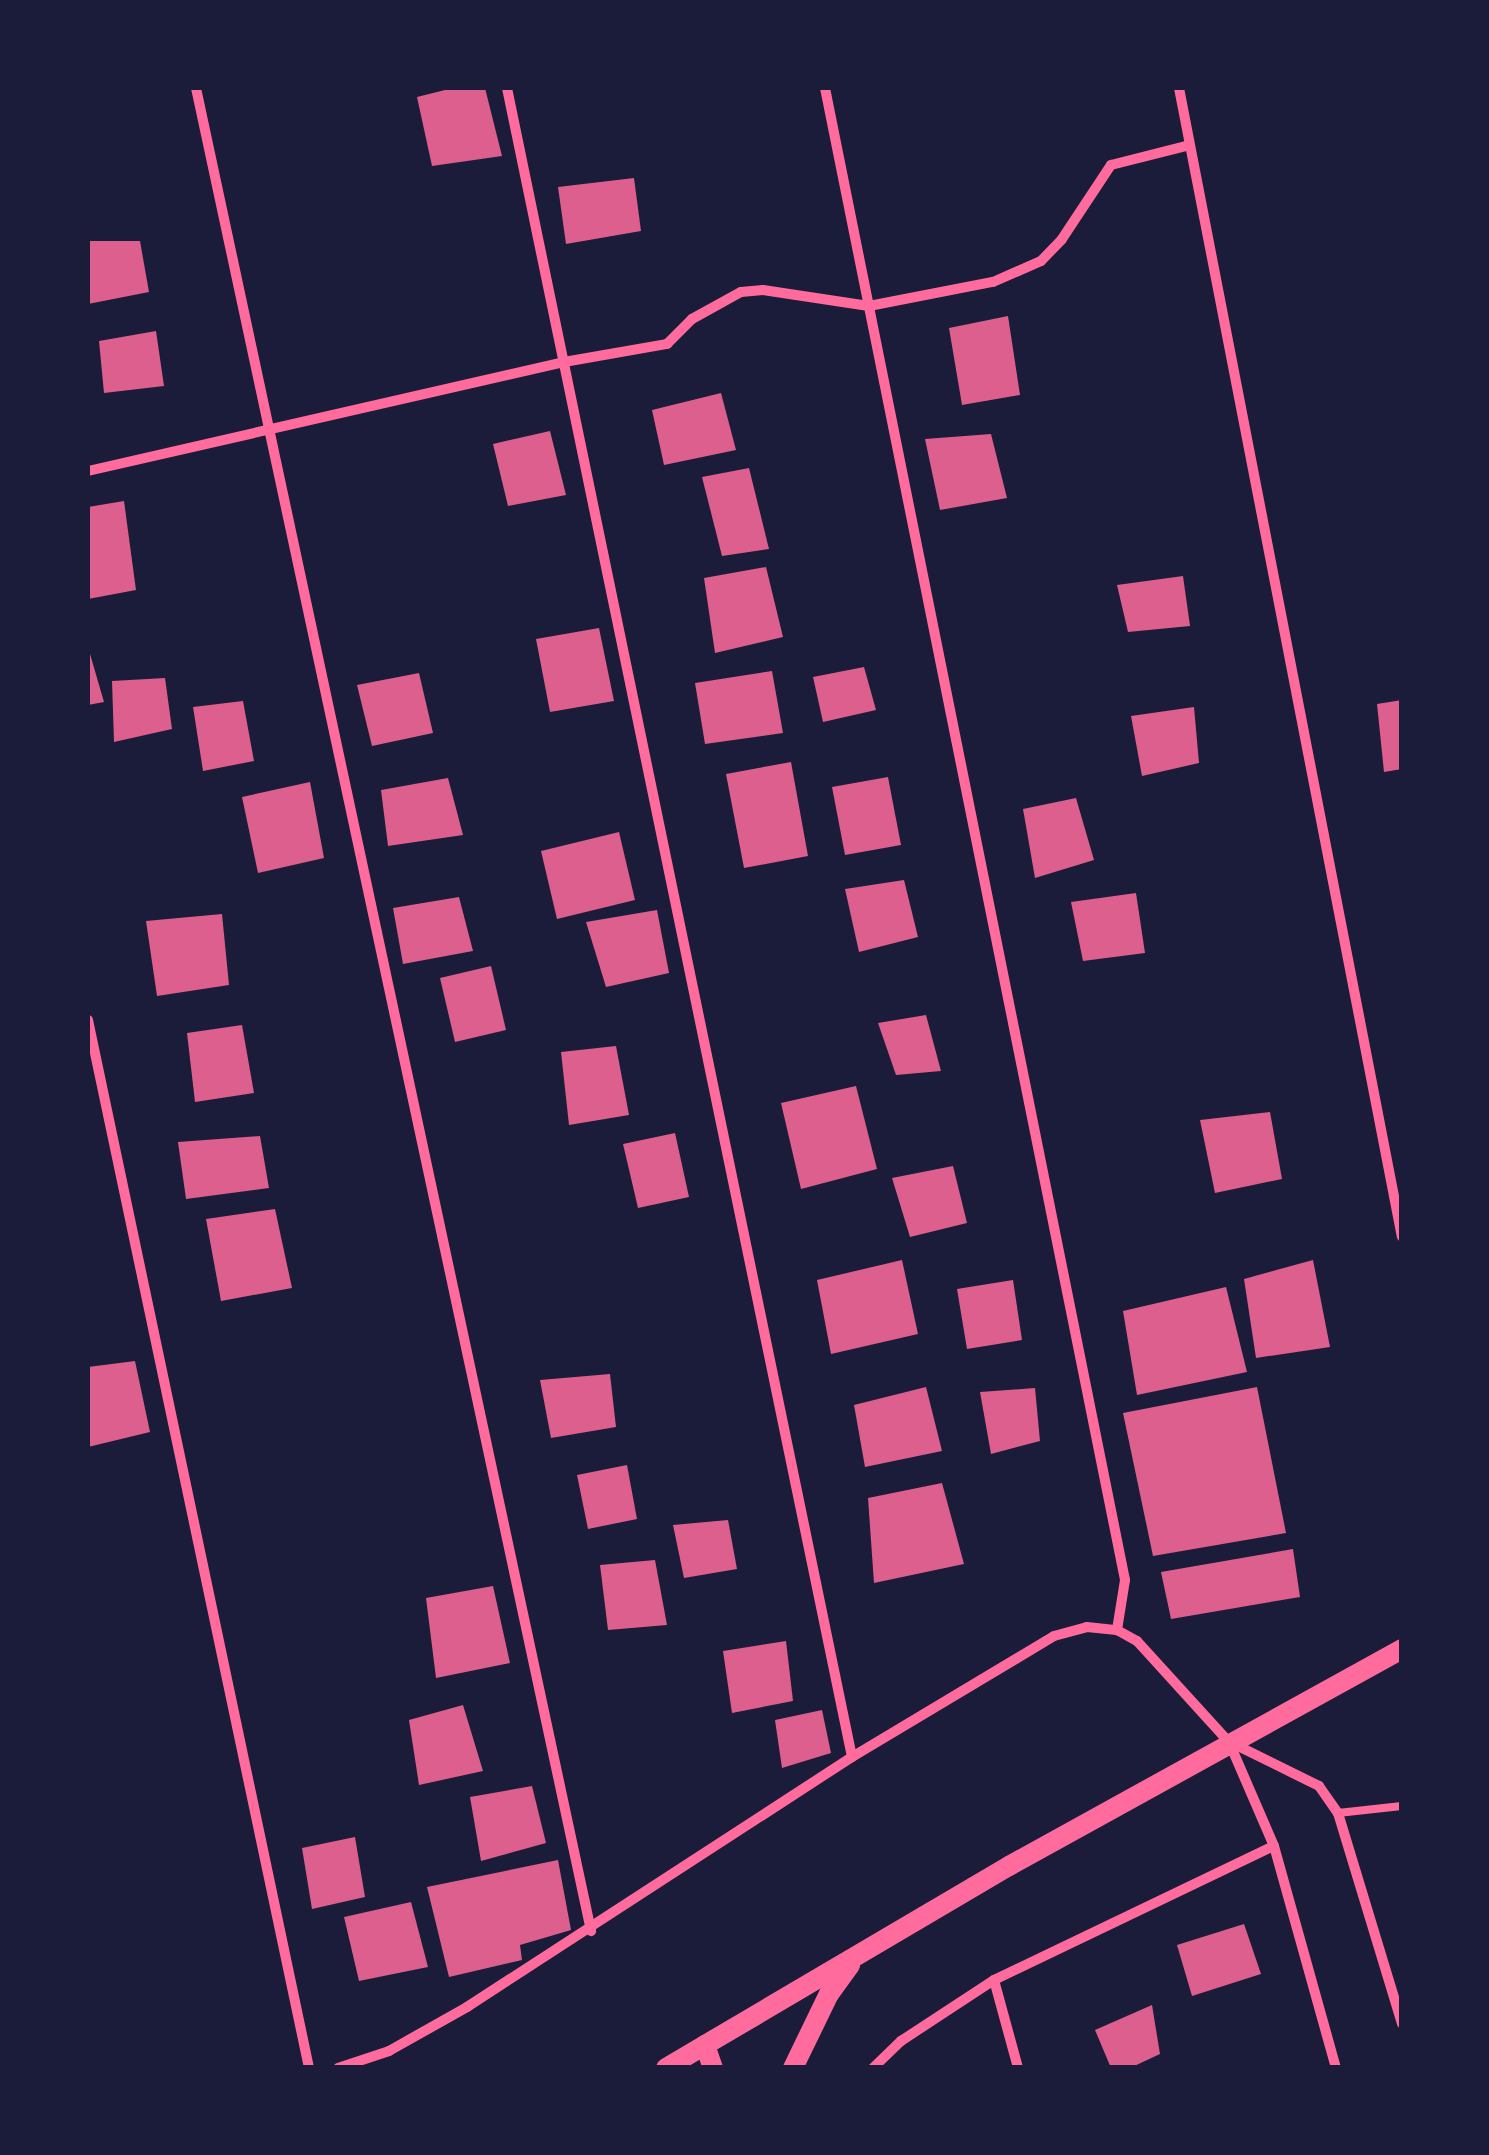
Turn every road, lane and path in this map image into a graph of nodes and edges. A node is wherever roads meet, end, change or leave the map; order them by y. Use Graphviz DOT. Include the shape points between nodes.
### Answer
graph roads {
  1 [pos="196,88"];
  2 [pos="507,88"];
  3 [pos="825,88"];
  4 [pos="1179,88"];
  5 [pos="1190,145"];
  6 [pos="869,306"];
  7 [pos="564,362"];
  8 [pos="269,428"];
  9 [pos="88,471"];
  10 [pos="88,1020"];
  11 [pos="1402,1237"];
  12 [pos="1117,1630"];
  13 [pos="1402,1649"];
  14 [pos="1229,1742"];
  15 [pos="852,1758"];
  16 [pos="1402,1806"];
  17 [pos="1338,1812"];
  18 [pos="1274,1846"];
  19 [pos="591,1931"];
  20 [pos="854,1959"];
  21 [pos="994,1980"];
  22 [pos="1402,2023"];
  23 [pos="705,2044"];
  24 [pos="309,2068"];
  25 [pos="338,2068"];
  26 [pos="666,2068"];
  27 [pos="712,2068"];
  28 [pos="793,2068"];
  29 [pos="873,2068"];
  30 [pos="1018,2068"];
  31 [pos="1336,2068"];
  1 -- 8 [label="street"];
  2 -- 7 [label="street"];
  3 -- 6 [label="street"];
  4 -- 5 [label="street"];
  5 -- 6 [label="street" via="1111,165 1062,239 1020,274"];
  5 -- 11 [label="street"];
  6 -- 7 [label="street" via="741,292 692,320 667,344"];
  6 -- 12 [label="street" via="1125,1580"];
  7 -- 8 [label="street"];
  7 -- 15 [label="street"];
  8 -- 9 [label="street"];
  8 -- 19 [label="street"];
  10 -- 24 [label="street"];
  12 -- 14 [label="street" via="1163,1665"];
  12 -- 15 [label="street" via="1088,1627 1054,1636"];
  13 -- 14 [label="main road"];
  14 -- 17 [label="street" via="1320,1786"];
  14 -- 18 [label="street"];
  14 -- 20 [label="main road"];
  15 -- 19 [label="street"];
  16 -- 17 [label="lane"];
  17 -- 22 [label="street"];
  18 -- 21 [label="street"];
  18 -- 31 [label="street"];
  19 -- 25 [label="street" via="389,2051"];
  20 -- 23 [label="main road"];
  20 -- 28 [label="main road" via="828,1994"];
  21 -- 29 [label="street" via="901,2041"];
  21 -- 30 [label="street"];
  23 -- 26 [label="main road"];
  23 -- 27 [label="main road"];
}
